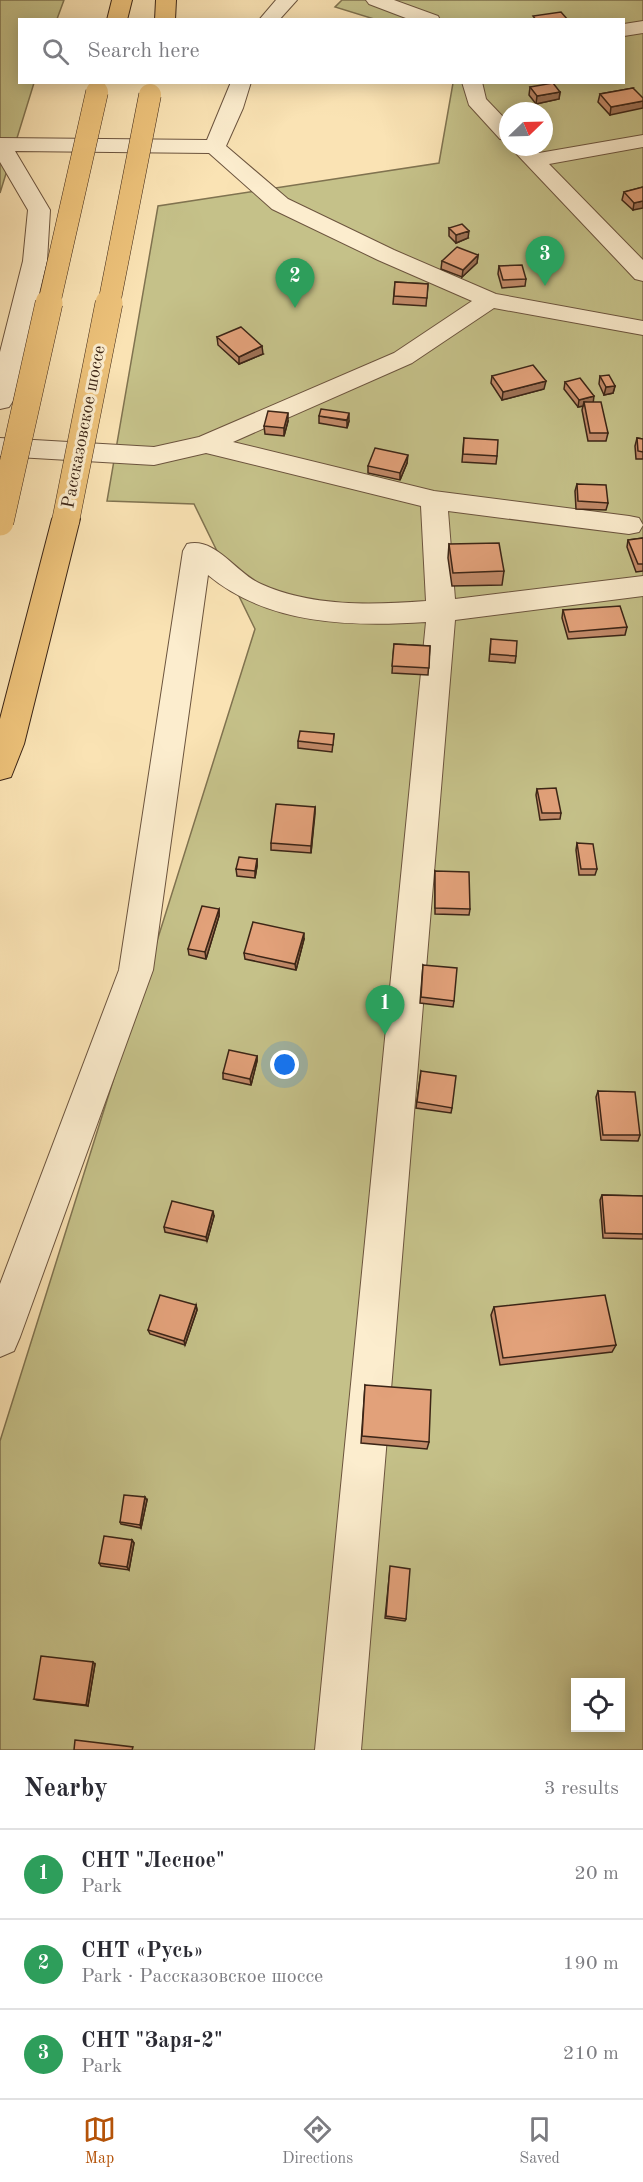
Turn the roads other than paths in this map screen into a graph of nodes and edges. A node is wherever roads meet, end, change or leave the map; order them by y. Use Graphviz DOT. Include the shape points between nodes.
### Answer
graph roads {
  1 [pos="122,0"];
  2 [pos="166,0"];
  3 [pos="287,0"];
  4 [pos="376,0"];
  5 [pos="118,18"];
  6 [pos="165,18"];
  7 [pos="270,18"];
  8 [pos="425,18"];
  9 [pos="643,27"];
  10 [pos="625,30"];
  11 [pos="240,84"];
  12 [pos="472,84"];
  13 [pos="98,87"];
  14 [pos="151,89"];
  15 [pos="499,125"];
  16 [pos="643,141"];
  17 [pos="0,144"];
  18 [pos="215,147"];
  19 [pos="553,151"];
  20 [pos="529,156"];
  21 [pos="643,274"];
  22 [pos="490,300"];
  23 [pos="643,328"];
  24 [pos="0,402"];
  25 [pos="206,444"];
  26 [pos="0,447"];
  27 [pos="434,500"];
  28 [pos="0,522"];
  29 [pos="629,525"];
  30 [pos="643,586"];
  31 [pos="441,612"];
  32 [pos="0,768"];
  33 [pos="0,1337"];
  34 [pos="338,1750"];
  1 -- 5 [label="main road"];
  2 -- 6 [label="main road"];
  3 -- 7 [label="street"];
  4 -- 8 [label="street"];
  9 -- 10 [label="street"];
  11 -- 18 [label="street"];
  12 -- 15 [label="street" via="476,101"];
  13 -- 28 [label="main road, bridge"];
  14 -- 32 [label="main road, Рассказовское шоссе, bridge" via="66,519"];
  16 -- 19 [label="street"];
  17 -- 18 [label="street"];
  17 -- 24 [label="street" via="39,210 35,261"];
  18 -- 22 [label="street" via="280,204"];
  20 -- 21 [label="street"];
  22 -- 23 [label="street"];
  22 -- 25 [label="street" via="403,358"];
  25 -- 26 [label="street" via="154,456"];
  25 -- 27 [label="street"];
  27 -- 29 [label="street"];
  27 -- 31 [label="street"];
  30 -- 31 [label="street"];
  31 -- 33 [label="street" via="336,613 289,605 250,591 197,551 136,970"];
  31 -- 34 [label="street"];
}
